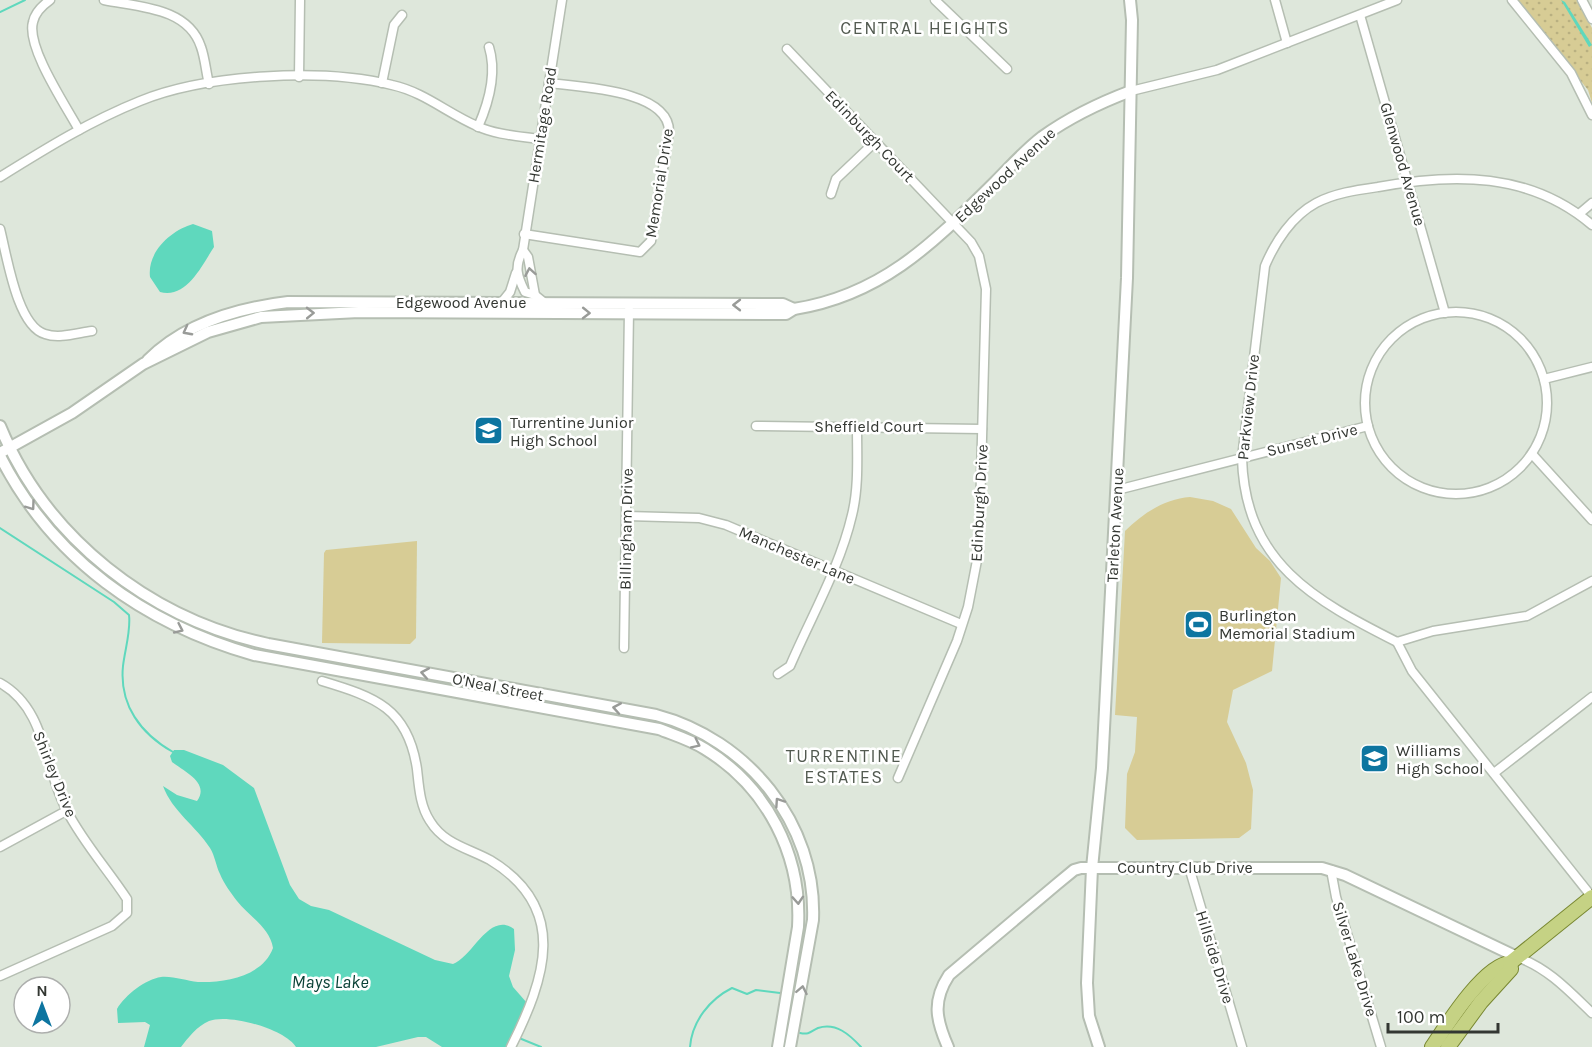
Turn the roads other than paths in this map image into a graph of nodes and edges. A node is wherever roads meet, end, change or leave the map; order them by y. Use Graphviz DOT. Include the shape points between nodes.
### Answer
graph roads {
  1 [pos="51,0"];
  2 [pos="104,0"];
  3 [pos="300,0"];
  4 [pos="562,0"];
  5 [pos="935,0"];
  6 [pos="1131,0"];
  7 [pos="1275,0"];
  8 [pos="1397,0"];
  9 [pos="1512,0"];
  10 [pos="1582,0"];
  11 [pos="402,15"];
  12 [pos="1360,15"];
  13 [pos="1592,19"];
  14 [pos="1287,42"];
  15 [pos="489,46"];
  16 [pos="787,49"];
  17 [pos="1007,69"];
  18 [pos="299,77"];
  19 [pos="549,82"];
  20 [pos="382,83"];
  21 [pos="209,84"];
  22 [pos="1131,91"];
  23 [pos="1592,115"];
  24 [pos="478,127"];
  25 [pos="79,130"];
  26 [pos="539,140"];
  27 [pos="876,141"];
  28 [pos="0,177"];
  29 [pos="1408,182"];
  30 [pos="831,194"];
  31 [pos="1592,203"];
  32 [pos="1579,214"];
  33 [pos="953,223"];
  34 [pos="1592,225"];
  35 [pos="0,229"];
  36 [pos="524,234"];
  37 [pos="523,250"];
  38 [pos="516,273"];
  39 [pos="535,295"];
  40 [pos="502,302"];
  41 [pos="546,308"];
  42 [pos="629,309"];
  43 [pos="262,311"];
  44 [pos="1445,313"];
  45 [pos="92,331"];
  46 [pos="1592,367"];
  47 [pos="1545,379"];
  48 [pos="0,426"];
  49 [pos="756,426"];
  50 [pos="1368,426"];
  51 [pos="857,427"];
  52 [pos="982,429"];
  53 [pos="3,452"];
  54 [pos="1532,454"];
  55 [pos="1242,458"];
  56 [pos="1117,490"];
  57 [pos="627,516"];
  58 [pos="1592,520"];
  59 [pos="832,570"];
  60 [pos="1592,581"];
  61 [pos="961,624"];
  62 [pos="1397,642"];
  63 [pos="624,648"];
  64 [pos="778,674"];
  65 [pos="322,681"];
  66 [pos="0,683"];
  67 [pos="1592,697"];
  68 [pos="1494,773"];
  69 [pos="898,778"];
  70 [pos="66,811"];
  71 [pos="0,847"];
  72 [pos="1189,867"];
  73 [pos="1092,868"];
  74 [pos="1331,870"];
  75 [pos="1592,897"];
  76 [pos="1514,960"];
  77 [pos="0,976"];
  78 [pos="1592,1013"];
  79 [pos="513,1044"];
  80 [pos="778,1047"];
  81 [pos="790,1047"];
  82 [pos="948,1047"];
  83 [pos="1099,1047"];
  84 [pos="1242,1047"];
  85 [pos="1381,1047"];
  86 [pos="1432,1047"];
  87 [pos="1448,1047"];
  1 -- 25 [label="street" via="36,13 33,42"];
  2 -- 21 [label="street" via="166,12 186,23 201,47"];
  3 -- 18 [label="street"];
  4 -- 19 [label="street, Hermitage Road"];
  5 -- 17 [label="street"];
  6 -- 22 [label="street, Tarleton Avenue"];
  7 -- 14 [label="street"];
  8 -- 12 [label="street, Edgewood Avenue"];
  9 -- 23 [label="street" via="1571,73"];
  10 -- 13 [label="street"];
  11 -- 20 [label="street" via="394,25"];
  12 -- 14 [label="street, Edgewood Avenue"];
  12 -- 29 [label="street, Glenwood Avenue"];
  14 -- 22 [label="street, Edgewood Avenue" via="1216,70"];
  15 -- 24 [label="street" via="493,61 488,105"];
  16 -- 27 [label="street, Edinburgh Court"];
  18 -- 20 [label="street"];
  18 -- 21 [label="street"];
  19 -- 26 [label="street, Hermitage Road"];
  19 -- 36 [label="street, Memorial Drive" via="622,94 647,101 663,112 669,132 654,225 651,241 640,252"];
  20 -- 24 [label="street" via="421,93"];
  21 -- 25 [label="street" via="142,100"];
  22 -- 33 [label="street, Edgewood Avenue" via="1071,117 1041,138"];
  22 -- 56 [label="street, Tarleton Avenue"];
  24 -- 26 [label="street"];
  25 -- 28 [label="street"];
  26 -- 36 [label="street, Hermitage Road"];
  27 -- 30 [label="street" via="836,179"];
  27 -- 33 [label="street, Edinburgh Court"];
  29 -- 32 [label="street, Parkview Drive" via="1450,177 1495,182 1548,197"];
  29 -- 44 [label="street, Glenwood Avenue"];
  29 -- 55 [label="street, Parkview Drive" via="1345,193 1314,204 1292,223 1272,249 1262,278"];
  31 -- 32 [label="street"];
  32 -- 34 [label="street, Parkview Drive"];
  33 -- 42 [label="street, Edgewood Avenue" via="907,263 868,287 786,314"];
  33 -- 52 [label="street, Edinburgh Drive" via="971,242 984,272"];
  35 -- 45 [label="street" via="21,309 30,326 49,335"];
  36 -- 37 [label="street, Hermitage Road"];
  37 -- 38 [label="street, Hermitage Road"];
  39 -- 37 [label="street, Hermitage Road, one-way" via="528,257"];
  38 -- 39 [label="street" via="525,292"];
  38 -- 40 [label="street, Hermitage Road"];
  39 -- 41 [label="street"];
  40 -- 41 [label="street, Edgewood Avenue"];
  40 -- 43 [label="street, Edgewood Avenue" via="301,301"];
  41 -- 42 [label="street, Edgewood Avenue"];
  43 -- 41 [label="street, Edgewood Avenue, one-way"];
  42 -- 57 [label="street, Billingham Drive"];
  43 -- 53 [label="street, Edgewood Avenue" via="143,364 72,413"];
  44 -- 47 [label="street" via="1474,314 1507,327 1533,353"];
  44 -- 50 [label="street" via="1402,330 1381,352 1367,387"];
  46 -- 47 [label="street"];
  47 -- 54 [label="street" via="1546,418"];
  48 -- 53 [label="street"];
  49 -- 51 [label="street, Sheffield Court"];
  50 -- 54 [label="street" via="1379,450 1395,470 1409,480 1442,492 1472,492 1492,486 1511,475"];
  50 -- 55 [label="street, Sunset Drive"];
  51 -- 52 [label="street, Sheffield Court"];
  51 -- 59 [label="street" via="852,517"];
  52 -- 61 [label="street, Edinburgh Drive" via="979,550"];
  53 -- 80 [label="street, O'Neal Street, one-way" via="27,501 85,567 132,603 203,640 254,655 659,729 704,748 722,761 760,798 782,836 794,870 798,927"];
  81 -- 53 [label="street, O'Neal Street, one-way" via="812,930 814,899 810,877 794,828 781,804 764,781 728,748 691,726 656,715 268,644 208,627 153,599 95,557 59,523"];
  54 -- 58 [label="street"];
  55 -- 56 [label="street, Sunset Drive"];
  55 -- 62 [label="street, Parkview Drive" via="1242,478 1253,521 1288,574 1329,607"];
  56 -- 73 [label="street, Tarleton Avenue" via="1102,768"];
  57 -- 59 [label="street, Manchester Lane" via="699,518 752,535"];
  57 -- 63 [label="street, Billingham Drive"];
  59 -- 61 [label="street, Manchester Lane"];
  59 -- 64 [label="street" via="790,666"];
  60 -- 62 [label="street" via="1527,616 1433,631"];
  61 -- 69 [label="street, Edinburgh Drive"];
  62 -- 68 [label="street" via="1412,671"];
  65 -- 79 [label="street" via="372,699 400,722 408,732 421,799 430,822 448,840 501,868 529,899 540,918 544,960 536,994"];
  66 -- 70 [label="street, Shirley Drive" via="16,693 31,713"];
  67 -- 68 [label="street"];
  68 -- 75 [label="street"];
  70 -- 71 [label="street"];
  70 -- 77 [label="street, Shirley Drive" via="127,899 127,913 112,926"];
  72 -- 73 [label="street, Country Club Drive"];
  72 -- 74 [label="street, Country Club Drive"];
  72 -- 84 [label="street, Hillside Drive"];
  73 -- 82 [label="street, Country Club Drive" via="1074,870 949,975 936,1006"];
  73 -- 83 [label="street, Tarleton Avenue" via="1087,1001"];
  74 -- 76 [label="street, Country Club Drive"];
  74 -- 85 [label="street, Silver Lake Drive"];
  75 -- 76 [label="main road"];
  76 -- 78 [label="street" via="1536,964"];
  76 -- 86 [label="main road" via="1502,964 1476,989"];
  76 -- 87 [label="main road" via="1511,969"];
}
